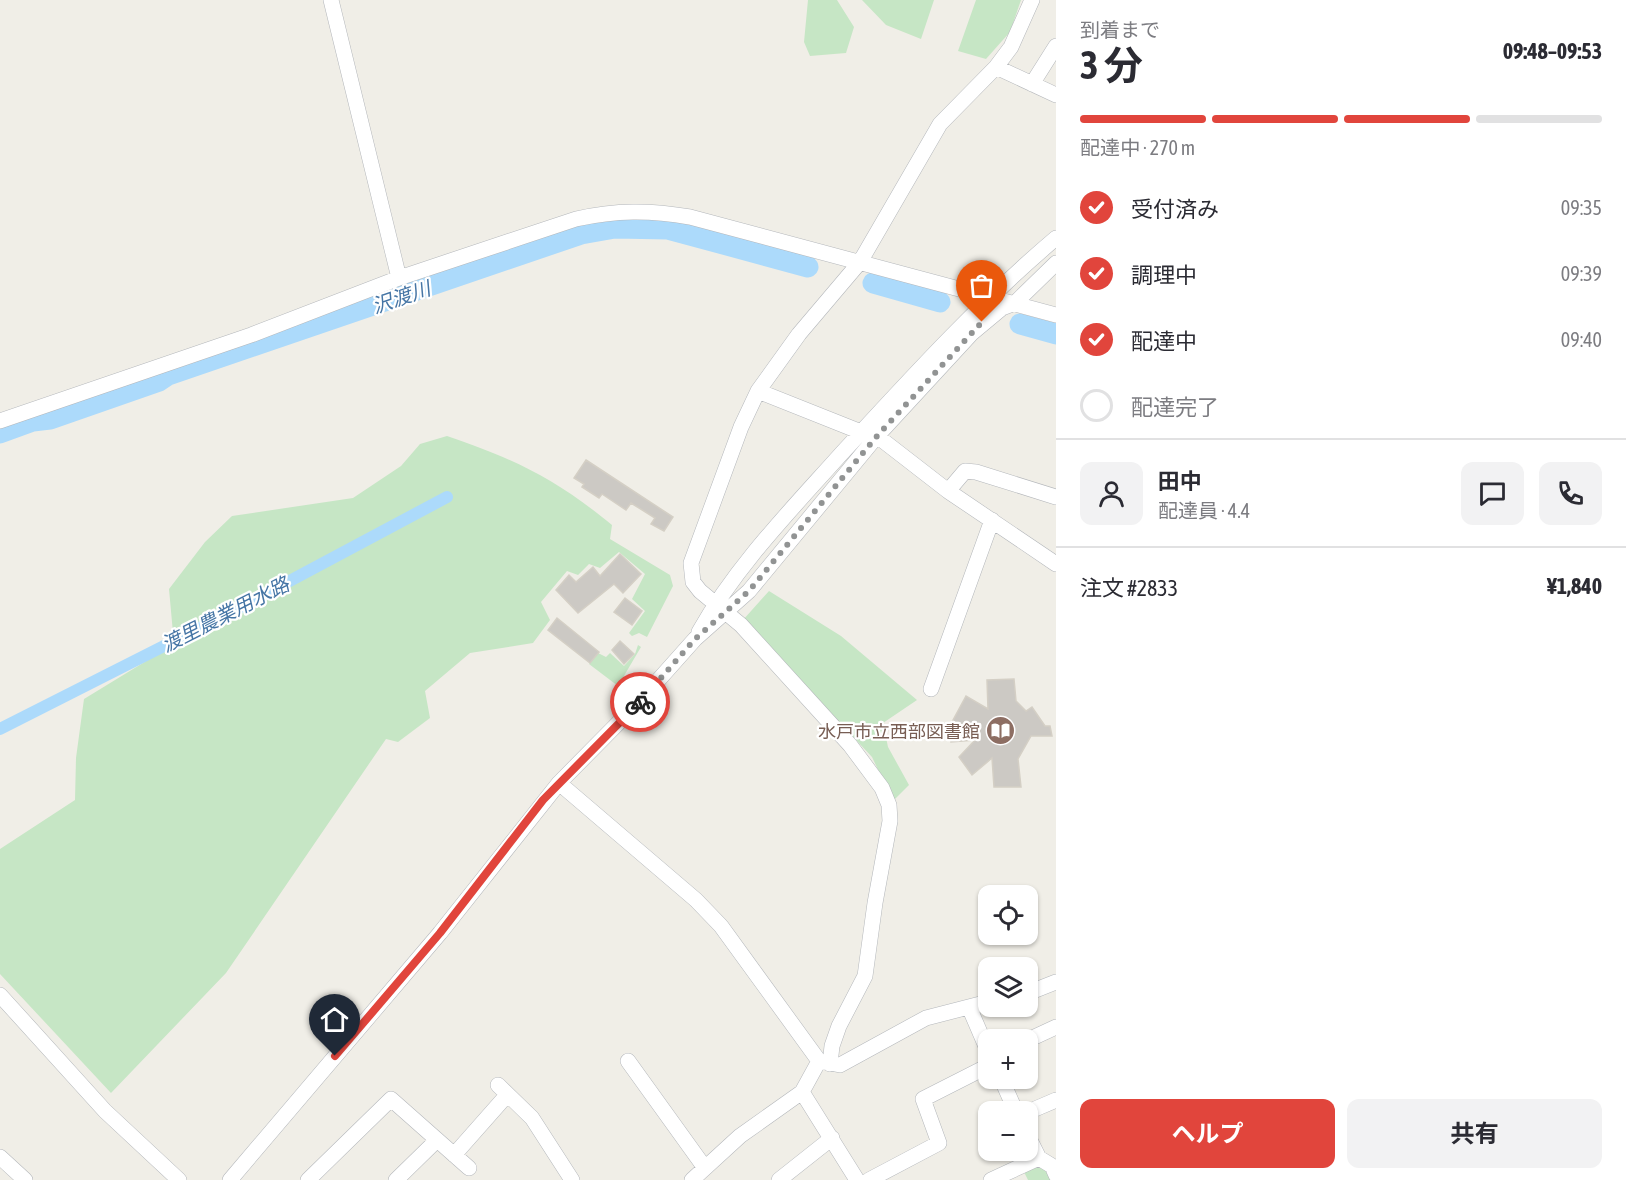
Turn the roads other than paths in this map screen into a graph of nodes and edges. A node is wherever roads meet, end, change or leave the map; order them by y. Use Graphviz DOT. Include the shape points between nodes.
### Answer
graph roads {
  1 [pos="331,0"];
  2 [pos="1032,0"];
  3 [pos="1056,46"];
  4 [pos="996,67"];
  5 [pos="1032,84"];
  6 [pos="1056,95"];
  7 [pos="1056,238"];
  8 [pos="860,262"];
  9 [pos="1056,263"];
  10 [pos="399,278"];
  11 [pos="990,297"];
  12 [pos="1015,303"];
  13 [pos="1056,315"];
  14 [pos="758,391"];
  15 [pos="0,421"];
  16 [pos="861,432"];
  17 [pos="877,436"];
  18 [pos="948,490"];
  19 [pos="1056,497"];
  20 [pos="992,520"];
  21 [pos="1056,564"];
  22 [pos="721,609"];
  23 [pos="932,689"];
  24 [pos="559,783"];
  25 [pos="1056,982"];
  26 [pos="1038,989"];
  27 [pos="0,995"];
  28 [pos="978,1005"];
  29 [pos="969,1007"];
  30 [pos="1056,1027"];
  31 [pos="978,1029"];
  32 [pos="1038,1035"];
  33 [pos="628,1061"];
  34 [pos="824,1062"];
  35 [pos="978,1071"];
  36 [pos="802,1092"];
  37 [pos="1056,1100"];
  38 [pos="1038,1108"];
  39 [pos="832,1138"];
  40 [pos="437,1140"];
  41 [pos="454,1155"];
  42 [pos="0,1157"];
  43 [pos="1039,1158"];
  44 [pos="469,1168"];
  45 [pos="705,1168"];
  46 [pos="1056,1175"];
  47 [pos="314,1178"];
  48 [pos="25,1180"];
  49 [pos="179,1180"];
  50 [pos="230,1180"];
  51 [pos="396,1180"];
  52 [pos="572,1180"];
  53 [pos="692,1180"];
  54 [pos="779,1180"];
  55 [pos="857,1180"];
  56 [pos="868,1180"];
  57 [pos="991,1180"];
  1 -- 10 [label="street"];
  2 -- 4 [label="street" via="1018,33"];
  3 -- 5 [label="street"];
  4 -- 5 [label="street"];
  4 -- 8 [label="street" via="940,124"];
  5 -- 6 [label="street"];
  7 -- 11 [label="street"];
  8 -- 10 [label="street" via="690,216 651,211 602,213 576,219"];
  8 -- 11 [label="street"];
  8 -- 14 [label="street" via="799,334"];
  9 -- 12 [label="street"];
  10 -- 15 [label="street" via="251,335"];
  11 -- 12 [label="street"];
  11 -- 16 [label="street"];
  12 -- 13 [label="street"];
  12 -- 17 [label="street" via="982,322"];
  14 -- 16 [label="street"];
  14 -- 22 [label="street" via="691,562 693,582"];
  16 -- 22 [label="street" via="806,493"];
  17 -- 18 [label="street"];
  17 -- 22 [label="street" via="757,582"];
  18 -- 19 [label="street" via="965,471"];
  18 -- 20 [label="street"];
  20 -- 21 [label="street"];
  20 -- 23 [label="street"];
  22 -- 24 [label="street" via="638,703"];
  22 -- 34 [label="street" via="741,625 850,745 889,804 890,821 874,903 866,976"];
  24 -- 34 [label="street" via="721,926"];
  24 -- 50 [label="street" via="440,933"];
  25 -- 26 [label="street"];
  27 -- 49 [label="street" via="105,1111"];
  28 -- 29 [label="street"];
  29 -- 31 [label="street"];
  29 -- 34 [label="street" via="926,1018 840,1065"];
  30 -- 32 [label="street"];
  33 -- 45 [label="street"];
  34 -- 36 [label="street"];
  35 -- 56 [label="street" via="923,1099 939,1143"];
  36 -- 39 [label="street"];
  36 -- 45 [label="street" via="740,1136"];
  37 -- 38 [label="street"];
  39 -- 54 [label="street"];
  39 -- 55 [label="street"];
  40 -- 41 [label="street"];
  40 -- 47 [label="street" via="391,1099"];
  40 -- 51 [label="street"];
  41 -- 44 [label="street"];
  41 -- 52 [label="street" via="503,1090 532,1118"];
  42 -- 48 [label="street"];
  43 -- 46 [label="street" via="1052,1166"];
  43 -- 57 [label="street"];
  45 -- 53 [label="street"];
}
